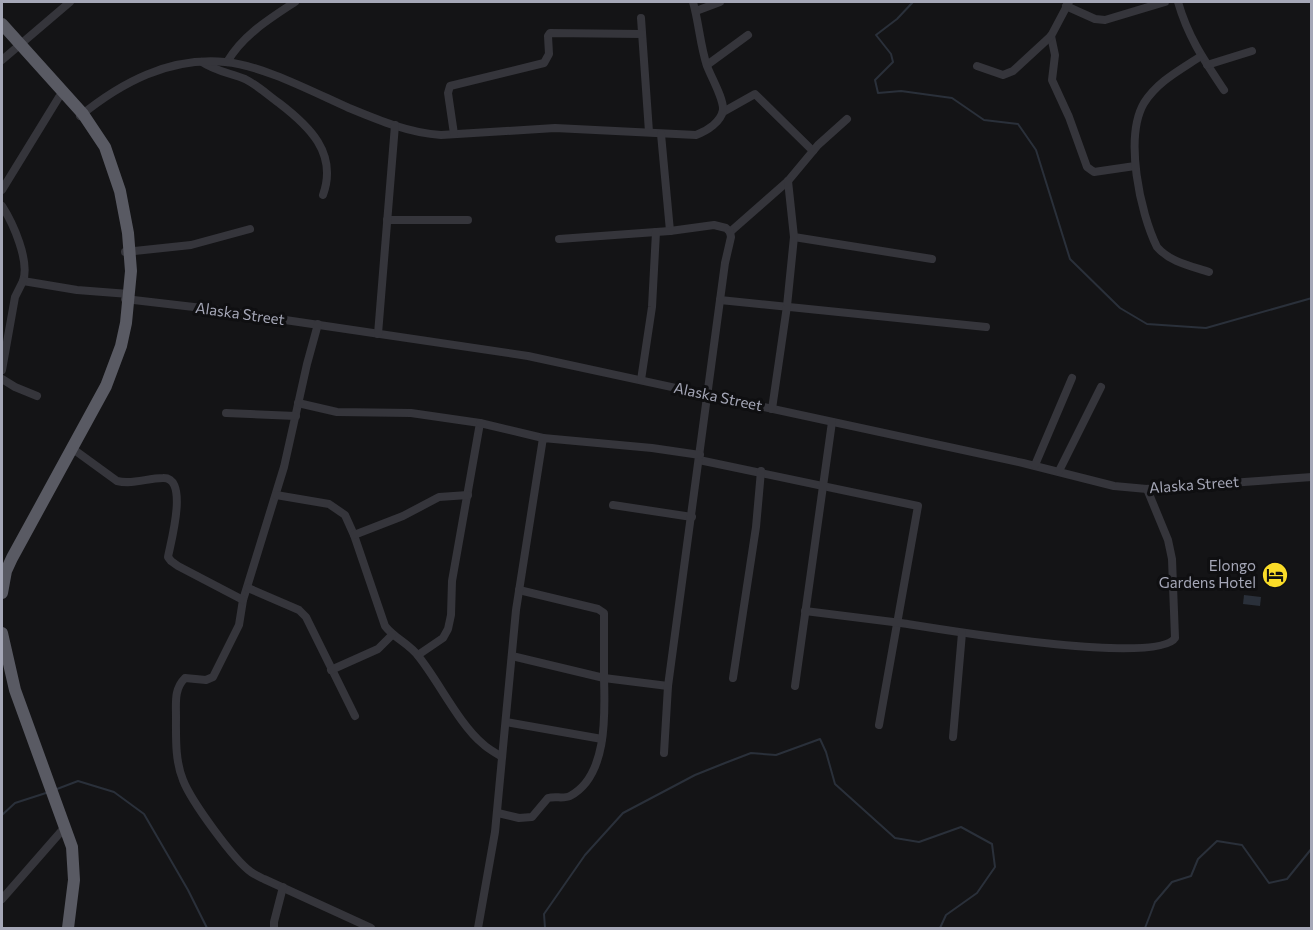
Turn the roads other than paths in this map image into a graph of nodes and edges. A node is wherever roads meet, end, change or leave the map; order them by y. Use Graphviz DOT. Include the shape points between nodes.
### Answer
graph roads {
  1 [pos="70,2"];
  2 [pos="295,2"];
  3 [pos="693,2"];
  4 [pos="720,2"];
  5 [pos="1165,2"];
  6 [pos="1179,2"];
  7 [pos="1068,4"];
  8 [pos="696,11"];
  9 [pos="641,18"];
  10 [pos="2,24"];
  11 [pos="2,32"];
  12 [pos="642,34"];
  13 [pos="748,35"];
  14 [pos="1051,36"];
  15 [pos="18,46"];
  16 [pos="1252,51"];
  17 [pos="1201,56"];
  18 [pos="2,60"];
  19 [pos="200,62"];
  20 [pos="227,62"];
  21 [pos="707,65"];
  22 [pos="1207,65"];
  23 [pos="977,66"];
  24 [pos="1224,90"];
  25 [pos="59,97"];
  26 [pos="723,112"];
  27 [pos="81,116"];
  28 [pos="847,119"];
  29 [pos="395,125"];
  30 [pos="649,132"];
  31 [pos="454,134"];
  32 [pos="661,134"];
  33 [pos="813,151"];
  34 [pos="1135,166"];
  35 [pos="788,181"];
  36 [pos="2,190"];
  37 [pos="323,195"];
  38 [pos="2,206"];
  39 [pos="387,220"];
  40 [pos="468,220"];
  41 [pos="250,229"];
  42 [pos="670,231"];
  43 [pos="656,232"];
  44 [pos="730,232"];
  45 [pos="794,237"];
  46 [pos="559,238"];
  47 [pos="126,252"];
  48 [pos="932,259"];
  49 [pos="1209,272"];
  50 [pos="23,281"];
  51 [pos="126,297"];
  52 [pos="720,300"];
  53 [pos="786,306"];
  54 [pos="318,324"];
  55 [pos="986,327"];
  56 [pos="378,334"];
  57 [pos="2,370"];
  58 [pos="1072,378"];
  59 [pos="2,379"];
  60 [pos="641,380"];
  61 [pos="1101,387"];
  62 [pos="708,395"];
  63 [pos="37,396"];
  64 [pos="298,403"];
  65 [pos="772,409"];
  66 [pos="226,413"];
  67 [pos="296,416"];
  68 [pos="832,422"];
  69 [pos="480,423"];
  70 [pos="543,438"];
  71 [pos="73,449"];
  72 [pos="699,457"];
  73 [pos="1035,465"];
  74 [pos="761,471"];
  75 [pos="1059,471"];
  76 [pos="1311,477"];
  77 [pos="823,486"];
  78 [pos="1147,489"];
  79 [pos="44,494"];
  80 [pos="276,495"];
  81 [pos="468,495"];
  82 [pos="613,505"];
  83 [pos="692,517"];
  84 [pos="354,535"];
  85 [pos="2,568"];
  86 [pos="248,588"];
  87 [pos="519,590"];
  88 [pos="2,592"];
  89 [pos="243,600"];
  90 [pos="806,611"];
  91 [pos="898,623"];
  92 [pos="2,633"];
  93 [pos="962,633"];
  94 [pos="392,635"];
  95 [pos="418,655"];
  96 [pos="512,656"];
  97 [pos="2,659"];
  98 [pos="331,670"];
  99 [pos="604,678"];
  100 [pos="733,678"];
  101 [pos="668,686"];
  102 [pos="795,686"];
  103 [pos="355,716"];
  104 [pos="506,722"];
  105 [pos="879,725"];
  106 [pos="953,737"];
  107 [pos="602,740"];
  108 [pos="36,750"];
  109 [pos="664,753"];
  110 [pos="502,757"];
  111 [pos="498,813"];
  112 [pos="65,827"];
  113 [pos="283,888"];
  114 [pos="2,899"];
  115 [pos="68,928"];
  116 [pos="274,928"];
  117 [pos="371,928"];
  118 [pos="478,928"];
  1 -- 15 [label="street"];
  2 -- 20 [label="street" via="249,33"];
  3 -- 8 [label="street"];
  4 -- 8 [label="street"];
  5 -- 7 [label="street" via="1100,20"];
  6 -- 17 [label="street" via="1184,24"];
  7 -- 14 [label="street"];
  8 -- 21 [label="street"];
  9 -- 12 [label="street"];
  10 -- 15 [label="highway"];
  11 -- 15 [label="highway"];
  12 -- 30 [label="street"];
  12 -- 31 [label="street" via="550,33 549,54 544,63 450,86"];
  13 -- 21 [label="street"];
  14 -- 23 [label="street" via="1008,74"];
  14 -- 34 [label="street" via="1055,56 1052,80 1087,167 1094,172"];
  15 -- 18 [label="street"];
  15 -- 25 [label="highway"];
  15 -- 27 [label="highway"];
  16 -- 22 [label="street"];
  17 -- 22 [label="street"];
  17 -- 34 [label="street" via="1163,81 1144,104 1138,115"];
  19 -- 20 [label="street"];
  19 -- 27 [label="street" via="149,73 122,85"];
  19 -- 37 [label="street" via="255,84 316,136 328,180"];
  20 -- 29 [label="street" via="259,70"];
  21 -- 26 [label="street"];
  22 -- 24 [label="street"];
  25 -- 27 [label="highway"];
  25 -- 36 [label="street"];
  26 -- 32 [label="street" via="704,132 688,136"];
  26 -- 33 [label="street" via="755,94"];
  27 -- 47 [label="highway" via="105,147 116,175 124,212"];
  28 -- 33 [label="street"];
  29 -- 31 [label="street" via="422,133"];
  29 -- 39 [label="street"];
  30 -- 31 [label="street" via="555,128"];
  30 -- 32 [label="street"];
  32 -- 42 [label="street"];
  33 -- 35 [label="street"];
  34 -- 49 [label="street" via="1138,191 1157,247 1176,261"];
  35 -- 44 [label="street"];
  35 -- 45 [label="street"];
  38 -- 50 [label="street" via="16,234 25,269"];
  39 -- 40 [label="street"];
  39 -- 56 [label="street"];
  41 -- 47 [label="street" via="191,245"];
  42 -- 43 [label="street"];
  42 -- 44 [label="street" via="714,225"];
  43 -- 46 [label="street"];
  43 -- 60 [label="street" via="652,307"];
  44 -- 52 [label="street"];
  45 -- 48 [label="street"];
  45 -- 53 [label="street"];
  47 -- 51 [label="highway"];
  50 -- 51 [label="street, Alaska Street"];
  50 -- 57 [label="street" via="15,297"];
  51 -- 54 [label="street, Alaska Street"];
  51 -- 71 [label="highway" via="121,346 106,386"];
  51 -- 79 [label="highway" via="101,384"];
  52 -- 53 [label="street"];
  52 -- 62 [label="street"];
  53 -- 55 [label="street"];
  53 -- 65 [label="street"];
  54 -- 56 [label="street, Alaska Street"];
  54 -- 64 [label="street"];
  56 -- 60 [label="street, Alaska Street" via="528,356"];
  58 -- 73 [label="street"];
  59 -- 63 [label="street"];
  60 -- 62 [label="street, Alaska Street"];
  61 -- 75 [label="street"];
  62 -- 65 [label="street, Alaska Street"];
  62 -- 72 [label="street"];
  64 -- 67 [label="street"];
  64 -- 69 [label="street" via="337,411 411,413"];
  65 -- 68 [label="street, Alaska Street"];
  66 -- 67 [label="street"];
  67 -- 80 [label="street"];
  68 -- 73 [label="street, Alaska Street"];
  68 -- 77 [label="street"];
  69 -- 70 [label="street"];
  69 -- 81 [label="street"];
  70 -- 72 [label="street" via="652,448"];
  70 -- 87 [label="street"];
  71 -- 79 [label="highway"];
  71 -- 89 [label="street" via="125,483 163,478 173,481 178,501 168,557"];
  72 -- 74 [label="street"];
  72 -- 83 [label="street"];
  73 -- 75 [label="street, Alaska Street"];
  74 -- 77 [label="street"];
  74 -- 100 [label="street"];
  75 -- 78 [label="street, Alaska Street" via="1114,486"];
  76 -- 78 [label="street, Alaska Street"];
  77 -- 90 [label="street"];
  77 -- 91 [label="street" via="918,506"];
  78 -- 93 [label="street" via="1162,521 1172,559 1172,642 1101,648"];
  79 -- 85 [label="highway"];
  79 -- 88 [label="highway" via="6,571"];
  80 -- 84 [label="street" via="337,508 345,514"];
  80 -- 86 [label="street"];
  81 -- 84 [label="street" via="439,497"];
  81 -- 95 [label="street" via="452,581 448,629 443,638"];
  82 -- 83 [label="street"];
  83 -- 101 [label="street"];
  84 -- 94 [label="street" via="380,615"];
  86 -- 89 [label="street"];
  86 -- 98 [label="street" via="299,610 319,640"];
  87 -- 96 [label="street"];
  87 -- 99 [label="street" via="602,610"];
  89 -- 113 [label="street" via="236,633 213,677 185,678 180,683 176,694 176,746 183,780 224,842 251,872"];
  90 -- 91 [label="street"];
  90 -- 102 [label="street"];
  91 -- 93 [label="street"];
  91 -- 105 [label="street"];
  92 -- 108 [label="highway" via="15,690"];
  93 -- 106 [label="street"];
  94 -- 95 [label="street"];
  94 -- 98 [label="street" via="378,649"];
  95 -- 110 [label="street" via="471,731"];
  96 -- 99 [label="street"];
  96 -- 104 [label="street"];
  97 -- 108 [label="highway" via="28,742"];
  98 -- 103 [label="street"];
  99 -- 101 [label="street"];
  99 -- 107 [label="street"];
  101 -- 109 [label="street"];
  104 -- 107 [label="street"];
  104 -- 110 [label="street"];
  107 -- 111 [label="street" via="592,774 570,796 548,798 532,817"];
  108 -- 112 [label="highway"];
  110 -- 111 [label="street"];
  111 -- 118 [label="street"];
  112 -- 114 [label="street"];
  112 -- 115 [label="highway" via="72,847 74,880"];
  113 -- 116 [label="street"];
  113 -- 117 [label="street"];
}
